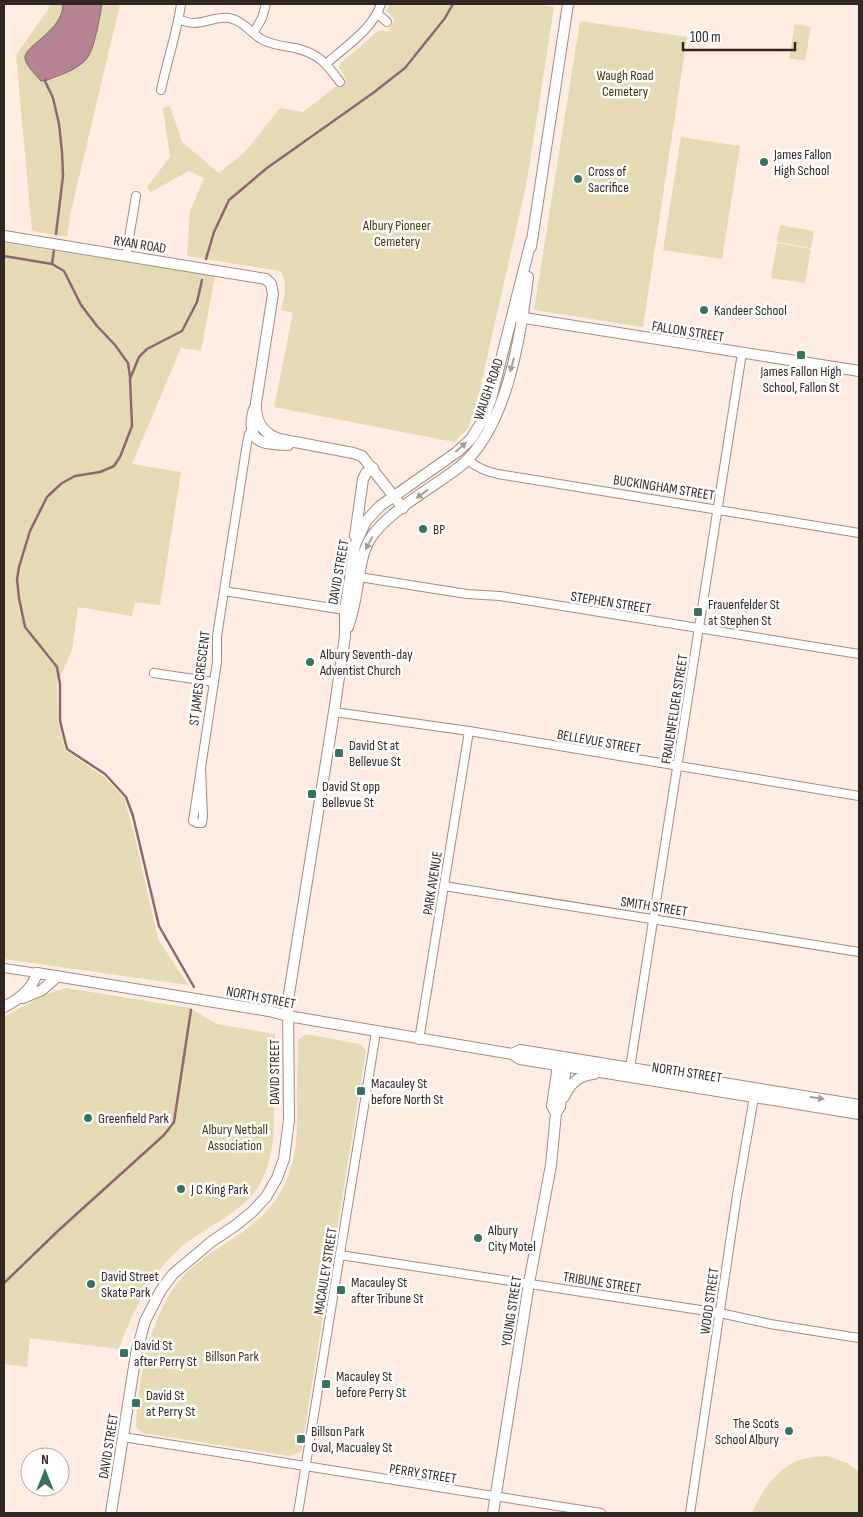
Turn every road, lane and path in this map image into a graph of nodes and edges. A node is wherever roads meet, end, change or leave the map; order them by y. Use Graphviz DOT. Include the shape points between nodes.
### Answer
graph roads {
  1 [pos="181,4"];
  2 [pos="266,4"];
  3 [pos="382,4"];
  4 [pos="568,4"];
  5 [pos="378,14"];
  6 [pos="179,20"];
  7 [pos="387,22"];
  8 [pos="254,32"];
  9 [pos="327,63"];
  10 [pos="340,82"];
  11 [pos="161,90"];
  12 [pos="136,196"];
  13 [pos="4,236"];
  14 [pos="531,241"];
  15 [pos="126,256"];
  16 [pos="270,284"];
  17 [pos="512,315"];
  18 [pos="523,318"];
  19 [pos="742,354"];
  20 [pos="859,371"];
  21 [pos="256,428"];
  22 [pos="468,460"];
  23 [pos="373,468"];
  24 [pos="393,496"];
  25 [pos="403,508"];
  26 [pos="718,510"];
  27 [pos="859,533"];
  28 [pos="354,550"];
  29 [pos="359,577"];
  30 [pos="224,591"];
  31 [pos="345,610"];
  32 [pos="700,628"];
  33 [pos="345,636"];
  34 [pos="859,654"];
  35 [pos="154,673"];
  36 [pos="214,682"];
  37 [pos="334,712"];
  38 [pos="469,731"];
  39 [pos="677,767"];
  40 [pos="859,796"];
  41 [pos="193,821"];
  42 [pos="444,886"];
  43 [pos="654,918"];
  44 [pos="859,952"];
  45 [pos="4,968"];
  46 [pos="37,972"];
  47 [pos="58,976"];
  48 [pos="17,1000"];
  49 [pos="4,1007"];
  50 [pos="288,1016"];
  51 [pos="376,1032"];
  52 [pos="419,1040"];
  53 [pos="562,1063"];
  54 [pos="630,1068"];
  55 [pos="606,1073"];
  56 [pos="754,1097"];
  57 [pos="859,1105"];
  58 [pos="558,1110"];
  59 [pos="859,1114"];
  60 [pos="340,1255"];
  61 [pos="529,1283"];
  62 [pos="720,1313"];
  63 [pos="859,1338"];
  64 [pos="123,1437"];
  65 [pos="306,1467"];
  66 [pos="496,1496"];
  67 [pos="691,1512"];
  68 [pos="111,1513"];
  69 [pos="298,1513"];
  70 [pos="493,1513"];
  71 [pos="601,1513"];
  1 -- 6 [label="street"];
  2 -- 8 [label="street"];
  3 -- 5 [label="street"];
  4 -- 14 [label="main road, WAUGH ROAD"];
  5 -- 7 [label="street"];
  5 -- 9 [label="street" via="353,43"];
  6 -- 8 [label="street" via="195,23 219,17 232,18"];
  6 -- 11 [label="street"];
  8 -- 9 [label="street" via="261,39 313,54"];
  9 -- 10 [label="street"];
  12 -- 15 [label="street"];
  13 -- 15 [label="main road, RYAN ROAD"];
  14 -- 17 [label="main road, WAUGH ROAD"];
  14 -- 18 [label="main road, WAUGH ROAD"];
  15 -- 16 [label="main road, RYAN ROAD" via="257,277 266,279"];
  16 -- 21 [label="main road, ST JAMES CRESCENT" via="273,294 256,403"];
  17 -- 18 [label="main road, FALLON STREET"];
  24 -- 17 [label="main road, WAUGH ROAD, one-way" via="471,439 491,398"];
  18 -- 19 [label="main road, FALLON STREET"];
  18 -- 22 [label="main road, WAUGH ROAD, one-way" via="500,405 480,446"];
  19 -- 20 [label="main road, FALLON STREET"];
  19 -- 26 [label="street, FRAUENFELDER STREET"];
  21 -- 23 [label="main road" via="256,439 261,442 358,454"];
  21 -- 30 [label="street, ST JAMES CRESCENT" via="249,434 247,443"];
  22 -- 25 [label="main road, WAUGH ROAD, one-way"];
  22 -- 26 [label="street, BUCKINGHAM STREET" via="483,470"];
  23 -- 24 [label="main road"];
  23 -- 28 [label="main road" via="364,479"];
  24 -- 25 [label="main road"];
  24 -- 28 [label="main road, DAVID STREET" via="366,521"];
  25 -- 29 [label="main road, DAVID STREET, one-way" via="369,541"];
  26 -- 27 [label="street, BUCKINGHAM STREET"];
  26 -- 32 [label="street, FRAUENFELDER STREET"];
  28 -- 31 [label="main road, DAVID STREET"];
  29 -- 32 [label="street, STEPHEN STREET"];
  29 -- 33 [label="main road, DAVID STREET"];
  30 -- 31 [label="street"];
  30 -- 36 [label="street, ST JAMES CRESCENT"];
  31 -- 33 [label="main road, DAVID STREET"];
  32 -- 34 [label="street, STEPHEN STREET"];
  32 -- 39 [label="street, FRAUENFELDER STREET"];
  33 -- 37 [label="main road, DAVID STREET"];
  35 -- 36 [label="street"];
  36 -- 41 [label="street, ST JAMES CRESCENT" via="201,768 202,823"];
  37 -- 38 [label="street, BELLEVUE STREET"];
  37 -- 50 [label="main road, DAVID STREET"];
  38 -- 39 [label="street, BELLEVUE STREET"];
  38 -- 42 [label="street, PARK AVENUE"];
  39 -- 40 [label="street, BELLEVUE STREET"];
  39 -- 43 [label="street, FRAUENFELDER STREET"];
  42 -- 43 [label="street, SMITH STREET"];
  42 -- 52 [label="street, PARK AVENUE"];
  43 -- 44 [label="street, SMITH STREET"];
  43 -- 54 [label="street, FRAUENFELDER STREET"];
  45 -- 46 [label="street, NORTH STREET"];
  46 -- 47 [label="main road, NORTH STREET"];
  46 -- 48 [label="main road" via="32,986"];
  47 -- 48 [label="main road" via="42,990"];
  47 -- 50 [label="main road, NORTH STREET"];
  48 -- 49 [label="main road"];
  50 -- 51 [label="main road, NORTH STREET"];
  50 -- 64 [label="main road, DAVID STREET" via="289,1120 281,1169 266,1197 252,1212 173,1274 161,1290 138,1345"];
  51 -- 52 [label="main road, NORTH STREET"];
  51 -- 60 [label="street, MACAULEY STREET"];
  52 -- 53 [label="main road, NORTH STREET" via="512,1054 520,1059"];
  53 -- 54 [label="main road, NORTH STREET"];
  53 -- 55 [label="main road, NORTH STREET"];
  53 -- 58 [label="main road, YOUNG STREET"];
  54 -- 57 [label="main road, NORTH STREET, one-way"];
  55 -- 56 [label="main road, NORTH STREET"];
  55 -- 58 [label="main road" via="588,1074 575,1081"];
  56 -- 59 [label="main road, NORTH STREET"];
  56 -- 62 [label="street, WOOD STREET"];
  58 -- 61 [label="main road, YOUNG STREET"];
  60 -- 61 [label="street, TRIBUNE STREET"];
  60 -- 65 [label="street, MACAULEY STREET"];
  61 -- 62 [label="street, TRIBUNE STREET"];
  61 -- 66 [label="main road, YOUNG STREET"];
  62 -- 63 [label="street, TRIBUNE STREET"];
  62 -- 67 [label="street, WOOD STREET"];
  64 -- 65 [label="street, PERRY STREET"];
  64 -- 68 [label="main road, DAVID STREET"];
  65 -- 66 [label="street, PERRY STREET"];
  65 -- 69 [label="street, MACAULEY STREET"];
  66 -- 70 [label="main road, YOUNG STREET"];
  66 -- 71 [label="street, PERRY STREET"];
}
